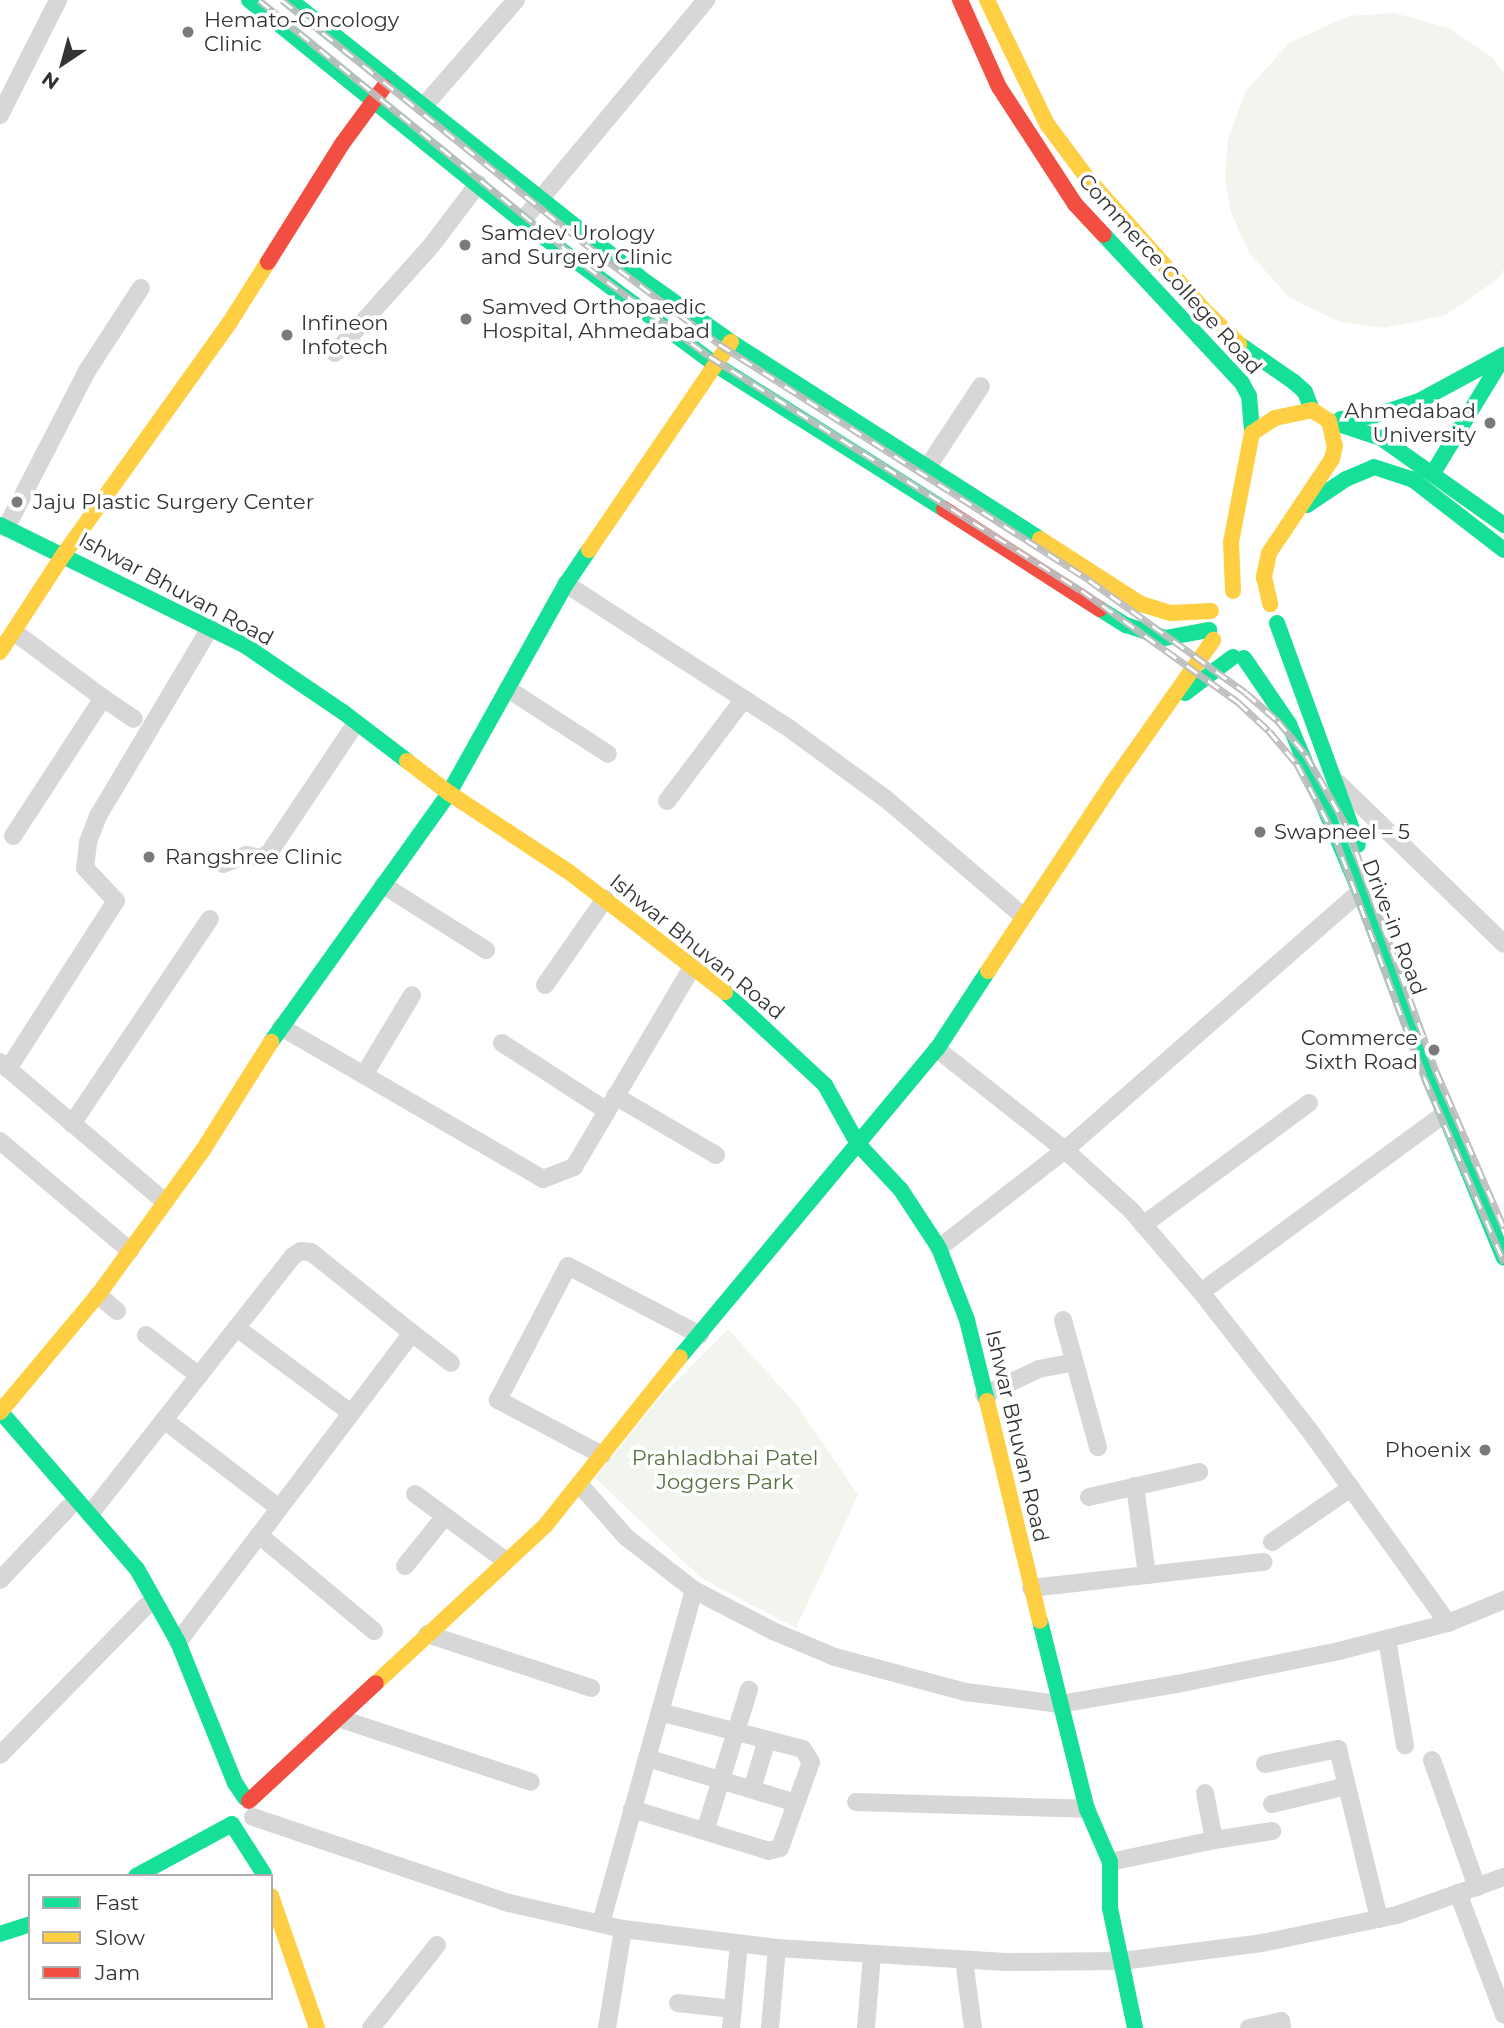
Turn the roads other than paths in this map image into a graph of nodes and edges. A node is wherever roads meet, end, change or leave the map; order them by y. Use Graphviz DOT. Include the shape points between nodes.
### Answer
graph roads {
  1 [pos="58,0"];
  2 [pos="249,0"];
  3 [pos="290,0"];
  4 [pos="516,0"];
  5 [pos="705,0"];
  6 [pos="960,0"];
  7 [pos="988,1"];
  8 [pos="273,7"];
  9 [pos="973,31"];
  10 [pos="390,80"];
  11 [pos="373,100"];
  12 [pos="423,107"];
  13 [pos="0,116"];
  14 [pos="478,184"];
  15 [pos="540,200"];
  16 [pos="522,221"];
  17 [pos="141,288"];
  18 [pos="731,342"];
  19 [pos="335,353"];
  20 [pos="1504,356"];
  21 [pos="716,365"];
  22 [pos="981,386"];
  23 [pos="1312,410"];
  24 [pos="1329,421"];
  25 [pos="1252,433"];
  26 [pos="928,468"];
  27 [pos="1433,473"];
  28 [pos="1297,512"];
  29 [pos="1504,525"];
  30 [pos="3,527"];
  31 [pos="1504,550"];
  32 [pos="64,554"];
  33 [pos="566,584"];
  34 [pos="1233,591"];
  35 [pos="1270,604"];
  36 [pos="1211,611"];
  37 [pos="1277,623"];
  38 [pos="211,628"];
  39 [pos="13,632"];
  40 [pos="1211,635"];
  41 [pos="0,652"];
  42 [pos="1238,657"];
  43 [pos="508,689"];
  44 [pos="103,698"];
  45 [pos="744,699"];
  46 [pos="1164,709"];
  47 [pos="134,719"];
  48 [pos="356,723"];
  49 [pos="608,754"];
  50 [pos="1334,779"];
  51 [pos="449,793"];
  52 [pos="667,801"];
  53 [pos="13,836"];
  54 [pos="223,864"];
  55 [pos="383,885"];
  56 [pos="1360,892"];
  57 [pos="605,899"];
  58 [pos="1023,916"];
  59 [pos="209,919"];
  60 [pos="1504,944"];
  61 [pos="486,950"];
  62 [pos="693,966"];
  63 [pos="545,985"];
  64 [pos="412,995"];
  65 [pos="281,1027"];
  66 [pos="502,1042"];
  67 [pos="936,1049"];
  68 [pos="4,1065"];
  69 [pos="364,1075"];
  70 [pos="1309,1103"];
  71 [pos="611,1104"];
  72 [pos="1444,1114"];
  73 [pos="72,1124"];
  74 [pos="0,1141"];
  75 [pos="858,1144"];
  76 [pos="1065,1150"];
  77 [pos="716,1155"];
  78 [pos="165,1202"];
  79 [pos="1504,1220"];
  80 [pos="1143,1224"];
  81 [pos="939,1248"];
  82 [pos="130,1251"];
  83 [pos="1504,1258"];
  84 [pos="1201,1292"];
  85 [pos="98,1295"];
  86 [pos="117,1311"];
  87 [pos="1063,1320"];
  88 [pos="237,1328"];
  89 [pos="412,1333"];
  90 [pos="146,1335"];
  91 [pos="699,1335"];
  92 [pos="451,1363"];
  93 [pos="1073,1363"];
  94 [pos="199,1376"];
  95 [pos="984,1395"];
  96 [pos="0,1412"];
  97 [pos="351,1413"];
  98 [pos="164,1420"];
  99 [pos="0,1432"];
  100 [pos="1097,1447"];
  101 [pos="602,1455"];
  102 [pos="1199,1472"];
  103 [pos="580,1485"];
  104 [pos="1135,1486"];
  105 [pos="1350,1488"];
  106 [pos="415,1494"];
  107 [pos="1089,1497"];
  108 [pos="279,1507"];
  109 [pos="68,1508"];
  110 [pos="90,1514"];
  111 [pos="445,1516"];
  112 [pos="259,1535"];
  113 [pos="1272,1542"];
  114 [pos="506,1561"];
  115 [pos="1264,1562"];
  116 [pos="405,1566"];
  117 [pos="1147,1575"];
  118 [pos="0,1580"];
  119 [pos="1031,1588"];
  120 [pos="694,1590"];
  121 [pos="1504,1600"];
  122 [pos="146,1606"];
  123 [pos="1447,1623"];
  124 [pos="374,1631"];
  125 [pos="427,1634"];
  126 [pos="1387,1639"];
  127 [pos="178,1642"];
  128 [pos="591,1688"];
  129 [pos="749,1690"];
  130 [pos="1060,1704"];
  131 [pos="660,1712"];
  132 [pos="338,1718"];
  133 [pos="737,1732"];
  134 [pos="766,1740"];
  135 [pos="1405,1745"];
  136 [pos="0,1755"];
  137 [pos="647,1758"];
  138 [pos="1432,1760"];
  139 [pos="1265,1764"];
  140 [pos="722,1780"];
  141 [pos="531,1782"];
  142 [pos="1347,1786"];
  143 [pos="752,1789"];
  144 [pos="1205,1793"];
  145 [pos="856,1802"];
  146 [pos="796,1803"];
  147 [pos="1272,1804"];
  148 [pos="249,1805"];
  149 [pos="632,1809"];
  150 [pos="1087,1809"];
  151 [pos="228,1813"];
  152 [pos="705,1831"];
  153 [pos="1272,1831"];
  154 [pos="1214,1840"];
  155 [pos="1110,1861"];
  156 [pos="116,1874"];
  157 [pos="139,1874"];
  158 [pos="264,1874"];
  159 [pos="265,1874"];
  160 [pos="1504,1877"];
  161 [pos="1477,1887"];
  162 [pos="1458,1893"];
  163 [pos="273,1902"];
  164 [pos="28,1914"];
  165 [pos="1379,1919"];
  166 [pos="0,1923"];
  167 [pos="601,1923"];
  168 [pos="28,1925"];
  169 [pos="623,1929"];
  170 [pos="0,1934"];
  171 [pos="739,1943"];
  172 [pos="437,1945"];
  173 [pos="777,1948"];
  174 [pos="872,1955"];
  175 [pos="964,1960"];
  176 [pos="1122,1961"];
  177 [pos="678,2003"];
  178 [pos="733,2009"];
  179 [pos="1504,2015"];
  180 [pos="317,2028"];
  181 [pos="371,2028"];
  182 [pos="607,2028"];
  183 [pos="731,2028"];
  184 [pos="770,2028"];
  185 [pos="866,2028"];
  186 [pos="973,2028"];
  187 [pos="1135,2028"];
  188 [pos="1249,2028"];
  189 [pos="1282,2028"];
  1 -- 13 [label="street"];
  2 -- 8 [label="street"];
  3 -- 10 [label="street"];
  4 -- 12 [label="street"];
  5 -- 15 [label="street"];
  6 -- 9 [label="street, Commerce College Road"];
  7 -- 9 [label="street"];
  7 -- 23 [label="street, Commerce College Road" via="1047,124 1088,179 1202,308 1238,344 1305,392"];
  8 -- 11 [label="street"];
  9 -- 25 [label="street, Commerce College Road" via="999,87 1075,204 1242,383 1251,405"];
  10 -- 11 [label="street"];
  10 -- 12 [label="street"];
  11 -- 14 [label="street"];
  11 -- 32 [label="street" via="230,322"];
  12 -- 15 [label="street"];
  14 -- 16 [label="street"];
  14 -- 19 [label="street" via="431,246"];
  15 -- 16 [label="street"];
  15 -- 18 [label="street"];
  16 -- 21 [label="street"];
  17 -- 30 [label="street" via="87,371"];
  18 -- 21 [label="street"];
  18 -- 26 [label="street"];
  20 -- 24 [label="street" via="1419,401 1373,416"];
  20 -- 27 [label="street"];
  21 -- 33 [label="street"];
  21 -- 40 [label="street" via="1126,625 1165,638"];
  22 -- 26 [label="street"];
  23 -- 24 [label="street"];
  23 -- 25 [label="street" via="1275,418"];
  24 -- 27 [label="street" via="1376,436"];
  24 -- 28 [label="street" via="1335,446 1332,459"];
  25 -- 34 [label="street, Commerce College Road" via="1231,542"];
  26 -- 36 [label="street" via="1141,604 1171,613"];
  27 -- 29 [label="street"];
  28 -- 31 [label="street" via="1346,479 1374,467 1412,480"];
  28 -- 35 [label="street" via="1265,565"];
  30 -- 32 [label="street, Ishwar Bhuvan Road"];
  32 -- 38 [label="street, Ishwar Bhuvan Road"];
  32 -- 39 [label="street"];
  33 -- 43 [label="street"];
  33 -- 45 [label="street"];
  34 -- 35 [label="street" via="1254,592"];
  34 -- 36 [label="street"];
  35 -- 37 [label="street"];
  36 -- 40 [label="street"];
  37 -- 42 [label="street" via="1268,647"];
  37 -- 50 [label="street, Drive-in Road"];
  38 -- 48 [label="street, Ishwar Bhuvan Road" via="244,645"];
  38 -- 68 [label="street" via="98,816 88,842 85,868 116,901"];
  39 -- 41 [label="street"];
  39 -- 44 [label="street"];
  40 -- 42 [label="street" via="1218,647"];
  40 -- 46 [label="street"];
  42 -- 46 [label="street"];
  42 -- 56 [label="street, Drive-in Road" via="1289,724"];
  43 -- 49 [label="street"];
  43 -- 51 [label="street"];
  44 -- 47 [label="street"];
  44 -- 53 [label="street"];
  45 -- 52 [label="street"];
  45 -- 58 [label="street" via="886,799"];
  46 -- 58 [label="street"];
  48 -- 51 [label="street, Ishwar Bhuvan Road"];
  48 -- 54 [label="street" via="269,853"];
  50 -- 60 [label="street"];
  50 -- 79 [label="street, Drive-in Road" via="1444,1076"];
  51 -- 55 [label="street"];
  51 -- 57 [label="street, Ishwar Bhuvan Road"];
  55 -- 61 [label="street"];
  55 -- 65 [label="street"];
  56 -- 72 [label="street, Drive-in Road"];
  56 -- 76 [label="street"];
  57 -- 62 [label="street, Ishwar Bhuvan Road"];
  57 -- 63 [label="street"];
  58 -- 67 [label="street"];
  59 -- 73 [label="street"];
  62 -- 71 [label="street"];
  62 -- 75 [label="street, Ishwar Bhuvan Road" via="743,1006 825,1085"];
  64 -- 69 [label="street"];
  65 -- 69 [label="street"];
  65 -- 78 [label="street"];
  66 -- 71 [label="street"];
  67 -- 75 [label="street"];
  67 -- 76 [label="street"];
  68 -- 73 [label="street"];
  69 -- 71 [label="street" via="543,1179 574,1167"];
  70 -- 80 [label="street"];
  71 -- 77 [label="street"];
  72 -- 83 [label="street, Drive-in Road"];
  72 -- 84 [label="street"];
  73 -- 78 [label="street"];
  74 -- 82 [label="street"];
  75 -- 81 [label="street, Ishwar Bhuvan Road" via="901,1190"];
  75 -- 91 [label="street"];
  76 -- 80 [label="street"];
  76 -- 81 [label="street"];
  78 -- 82 [label="street"];
  80 -- 84 [label="street"];
  81 -- 95 [label="street, Ishwar Bhuvan Road" via="967,1320"];
  82 -- 85 [label="street"];
  84 -- 105 [label="street"];
  85 -- 86 [label="street"];
  85 -- 96 [label="street"];
  87 -- 93 [label="street"];
  88 -- 89 [label="street" via="301,1251 311,1252"];
  88 -- 94 [label="street"];
  88 -- 97 [label="street"];
  89 -- 92 [label="street"];
  89 -- 97 [label="street"];
  90 -- 94 [label="street"];
  91 -- 101 [label="street"];
  91 -- 101 [label="street" via="568,1266 498,1399"];
  93 -- 95 [label="street" via="1039,1369"];
  93 -- 100 [label="street"];
  94 -- 98 [label="street"];
  95 -- 119 [label="street, Ishwar Bhuvan Road"];
  96 -- 110 [label="street"];
  97 -- 108 [label="street"];
  98 -- 108 [label="street"];
  98 -- 110 [label="street"];
  99 -- 109 [label="street"];
  101 -- 103 [label="street"];
  102 -- 104 [label="street"];
  103 -- 114 [label="street" via="545,1526"];
  103 -- 120 [label="street" via="626,1537"];
  104 -- 107 [label="street"];
  104 -- 117 [label="street"];
  105 -- 113 [label="street"];
  105 -- 123 [label="street"];
  106 -- 111 [label="street"];
  108 -- 112 [label="street"];
  109 -- 118 [label="street"];
  109 -- 122 [label="street" via="128,1575"];
  110 -- 127 [label="street" via="137,1569"];
  111 -- 114 [label="street"];
  111 -- 116 [label="street"];
  112 -- 124 [label="street"];
  112 -- 127 [label="street"];
  114 -- 125 [label="street"];
  115 -- 117 [label="street"];
  117 -- 119 [label="street"];
  119 -- 130 [label="street, Ishwar Bhuvan Road"];
  120 -- 130 [label="street" via="835,1657 966,1692"];
  120 -- 131 [label="street"];
  121 -- 123 [label="street"];
  122 -- 136 [label="street"];
  122 -- 151 [label="street" via="167,1643"];
  123 -- 126 [label="street"];
  125 -- 128 [label="street"];
  125 -- 132 [label="street"];
  126 -- 130 [label="street" via="1250,1671"];
  126 -- 135 [label="street"];
  127 -- 148 [label="street" via="235,1783"];
  129 -- 133 [label="street"];
  130 -- 150 [label="street, Ishwar Bhuvan Road"];
  131 -- 133 [label="street"];
  131 -- 137 [label="street"];
  132 -- 141 [label="street"];
  132 -- 148 [label="street"];
  133 -- 134 [label="street"];
  133 -- 140 [label="street"];
  134 -- 143 [label="street"];
  134 -- 146 [label="street" via="803,1749 811,1762"];
  137 -- 140 [label="street"];
  137 -- 149 [label="street"];
  138 -- 161 [label="street"];
  139 -- 142 [label="street" via="1338,1749"];
  140 -- 143 [label="street"];
  140 -- 152 [label="street"];
  142 -- 147 [label="street"];
  142 -- 165 [label="street"];
  143 -- 146 [label="street"];
  144 -- 154 [label="street"];
  145 -- 150 [label="street"];
  146 -- 152 [label="street" via="780,1848 769,1851"];
  148 -- 151 [label="street" via="238,1797"];
  148 -- 151 [label="street" via="249,1823 237,1826"];
  148 -- 159 [label="street"];
  148 -- 167 [label="street" via="509,1903"];
  149 -- 152 [label="street"];
  149 -- 167 [label="street"];
  150 -- 155 [label="street, Ishwar Bhuvan Road"];
  151 -- 156 [label="street"];
  151 -- 157 [label="street"];
  151 -- 158 [label="street"];
  153 -- 154 [label="street"];
  154 -- 155 [label="street"];
  155 -- 176 [label="street, Ishwar Bhuvan Road" via="1110,1908"];
  160 -- 161 [label="street"];
  161 -- 162 [label="street"];
  162 -- 165 [label="street"];
  162 -- 179 [label="street"];
  163 -- 180 [label="street"];
  164 -- 166 [label="street"];
  165 -- 176 [label="street" via="1262,1943"];
  167 -- 169 [label="street"];
  168 -- 170 [label="street"];
  169 -- 171 [label="street"];
  169 -- 182 [label="street"];
  171 -- 173 [label="street"];
  171 -- 178 [label="street"];
  172 -- 181 [label="street"];
  173 -- 174 [label="street"];
  173 -- 184 [label="street"];
  174 -- 175 [label="street"];
  174 -- 185 [label="street"];
  175 -- 176 [label="street"];
  175 -- 186 [label="street"];
  176 -- 187 [label="street, Ishwar Bhuvan Road"];
  177 -- 178 [label="street"];
  178 -- 183 [label="street"];
  188 -- 189 [label="street" via="1281,2021"];
}
